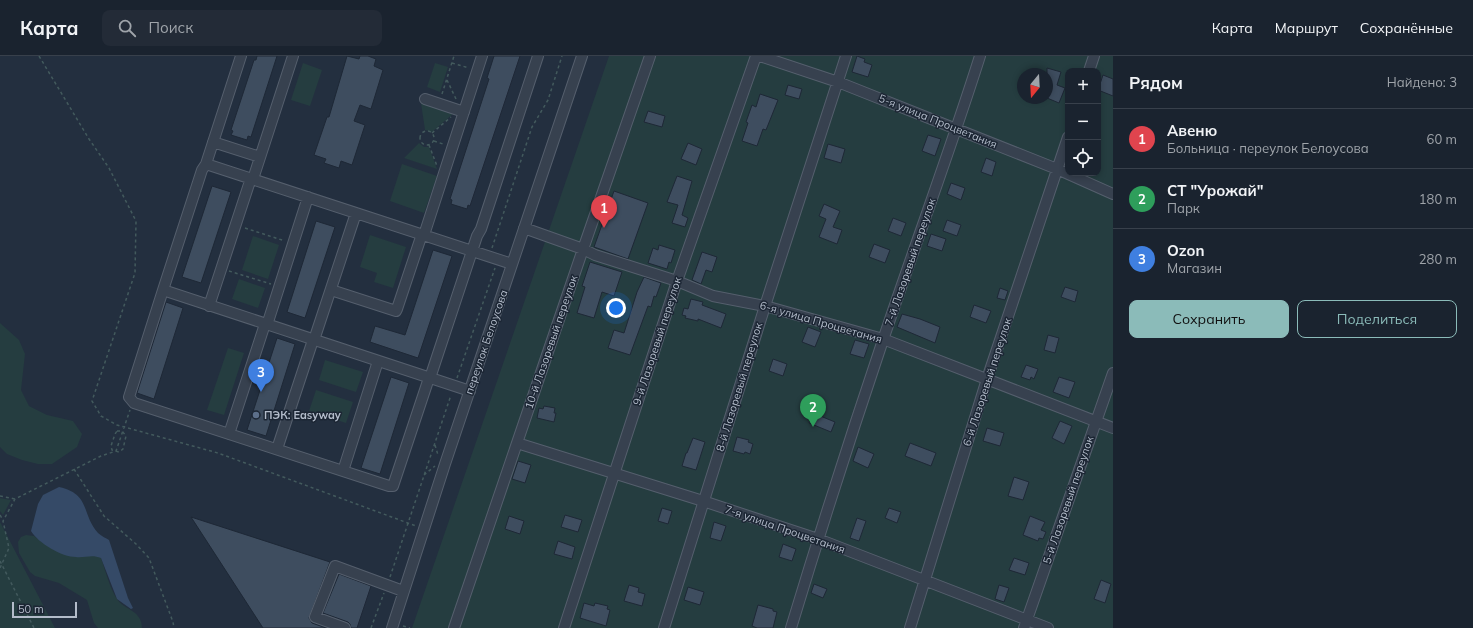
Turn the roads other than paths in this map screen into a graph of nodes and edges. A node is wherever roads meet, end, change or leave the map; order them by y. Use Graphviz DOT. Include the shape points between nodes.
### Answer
graph roads {
  1 [pos="241,56"];
  2 [pos="293,56"];
  3 [pos="482,56"];
  4 [pos="538,56"];
  5 [pos="582,56"];
  6 [pos="650,56"];
  7 [pos="756,56"];
  8 [pos="760,56"];
  9 [pos="846,56"];
  10 [pos="980,56"];
  11 [pos="1094,56"];
  12 [pos="1091,68"];
  13 [pos="838,82"];
  14 [pos="425,99"];
  15 [pos="462,111"];
  16 [pos="957,129"];
  17 [pos="1067,140"];
  18 [pos="214,142"];
  19 [pos="260,157"];
  20 [pos="206,164"];
  21 [pos="1057,169"];
  22 [pos="252,179"];
  23 [pos="1113,194"];
  24 [pos="308,197"];
  25 [pos="356,213"];
  26 [pos="524,228"];
  27 [pos="423,234"];
  28 [pos="583,249"];
  29 [pos="472,251"];
  30 [pos="512,264"];
  31 [pos="677,281"];
  32 [pos="164,290"];
  33 [pos="331,290"];
  34 [pos="209,306"];
  35 [pos="765,306"];
  36 [pos="266,325"];
  37 [pos="883,339"];
  38 [pos="314,340"];
  39 [pos="378,361"];
  40 [pos="1113,373"];
  41 [pos="430,378"];
  42 [pos="987,379"];
  43 [pos="470,391"];
  44 [pos="1096,421"];
  45 [pos="1113,428"];
  46 [pos="230,434"];
  47 [pos="517,443"];
  48 [pos="277,449"];
  49 [pos="343,471"];
  50 [pos="614,473"];
  51 [pos="703,501"];
  52 [pos="818,539"];
  53 [pos="924,581"];
  54 [pos="403,592"];
  55 [pos="1025,624"];
  56 [pos="345,628"];
  57 [pos="392,628"];
  58 [pos="454,628"];
  59 [pos="564,628"];
  60 [pos="664,628"];
  61 [pos="791,628"];
  62 [pos="910,628"];
  63 [pos="1048,628"];
  1 -- 18 [label="street"];
  2 -- 19 [label="street"];
  3 -- 15 [label="street"];
  4 -- 29 [label="street"];
  5 -- 26 [label="street, переулок Белоусова"];
  6 -- 28 [label="street, 10-й Лазоревый переулок"];
  7 -- 31 [label="street, 9-й Лазоревый переулок"];
  8 -- 13 [label="street, 5-я улица Процветания"];
  9 -- 13 [label="street, 8-й Лазоревый переулок"];
  10 -- 16 [label="street, 7-й Лазоревый переулок"];
  11 -- 12 [label="street"];
  13 -- 16 [label="street, 5-я улица Процветания"];
  13 -- 35 [label="street, 8-й Лазоревый переулок"];
  14 -- 15 [label="street"];
  15 -- 27 [label="street"];
  16 -- 21 [label="street, 5-я улица Процветания"];
  16 -- 37 [label="street, 7-й Лазоревый переулок"];
  17 -- 21 [label="street, 6-й Лазоревый переулок"];
  18 -- 19 [label="street"];
  18 -- 20 [label="street"];
  19 -- 22 [label="street"];
  20 -- 22 [label="street"];
  20 -- 32 [label="street"];
  21 -- 23 [label="street, 5-я улица Процветания"];
  21 -- 42 [label="street, 6-й Лазоревый переулок"];
  22 -- 24 [label="street"];
  22 -- 34 [label="street"];
  24 -- 25 [label="street"];
  24 -- 36 [label="street"];
  25 -- 27 [label="street"];
  25 -- 33 [label="street"];
  26 -- 28 [label="street, 6-я улица Процветания"];
  26 -- 30 [label="street, переулок Белоусова"];
  27 -- 29 [label="street"];
  27 -- 33 [label="street" via="396,311"];
  28 -- 31 [label="street, 6-я улица Процветания"];
  28 -- 47 [label="street, 10-й Лазоревый переулок"];
  29 -- 30 [label="street"];
  29 -- 41 [label="street"];
  30 -- 43 [label="street, переулок Белоусова"];
  31 -- 35 [label="street, 6-я улица Процветания" via="713,296"];
  31 -- 50 [label="street, 9-й Лазоревый переулок"];
  32 -- 34 [label="street"];
  32 -- 46 [label="street" via="129,397 134,403"];
  33 -- 38 [label="street"];
  34 -- 36 [label="street"];
  35 -- 37 [label="street, 6-я улица Процветания"];
  35 -- 51 [label="street, 8-й Лазоревый переулок"];
  36 -- 38 [label="street"];
  36 -- 46 [label="street"];
  37 -- 42 [label="street, 6-я улица Процветания"];
  37 -- 52 [label="street, 7-й Лазоревый переулок"];
  38 -- 39 [label="street"];
  38 -- 48 [label="street"];
  39 -- 41 [label="street"];
  39 -- 49 [label="street"];
  40 -- 44 [label="street, 5-й Лазоревый переулок"];
  41 -- 43 [label="street"];
  41 -- 49 [label="street" via="393,486"];
  42 -- 44 [label="street, 6-я улица Процветания"];
  42 -- 53 [label="street, 6-й Лазоревый переулок"];
  43 -- 54 [label="street, переулок Белоусова"];
  44 -- 45 [label="street, 6-я улица Процветания"];
  44 -- 55 [label="street, 5-й Лазоревый переулок"];
  46 -- 48 [label="street"];
  47 -- 50 [label="street, 7-я улица Процветания"];
  47 -- 58 [label="street, 10-й Лазоревый переулок"];
  48 -- 49 [label="street"];
  50 -- 51 [label="street, 7-я улица Процветания"];
  50 -- 59 [label="street, 9-й Лазоревый переулок"];
  51 -- 52 [label="street, 7-я улица Процветания"];
  51 -- 60 [label="street, 8-й Лазоревый переулок"];
  52 -- 53 [label="street, 7-я улица Процветания"];
  52 -- 61 [label="street, 7-й Лазоревый переулок"];
  53 -- 55 [label="street, 7-я улица Процветания"];
  53 -- 62 [label="street, 6-й Лазоревый переулок"];
  54 -- 56 [label="street" via="335,566 315,617"];
  54 -- 57 [label="street, переулок Белоусова"];
  55 -- 63 [label="street, 7-я улица Процветания"];
}
